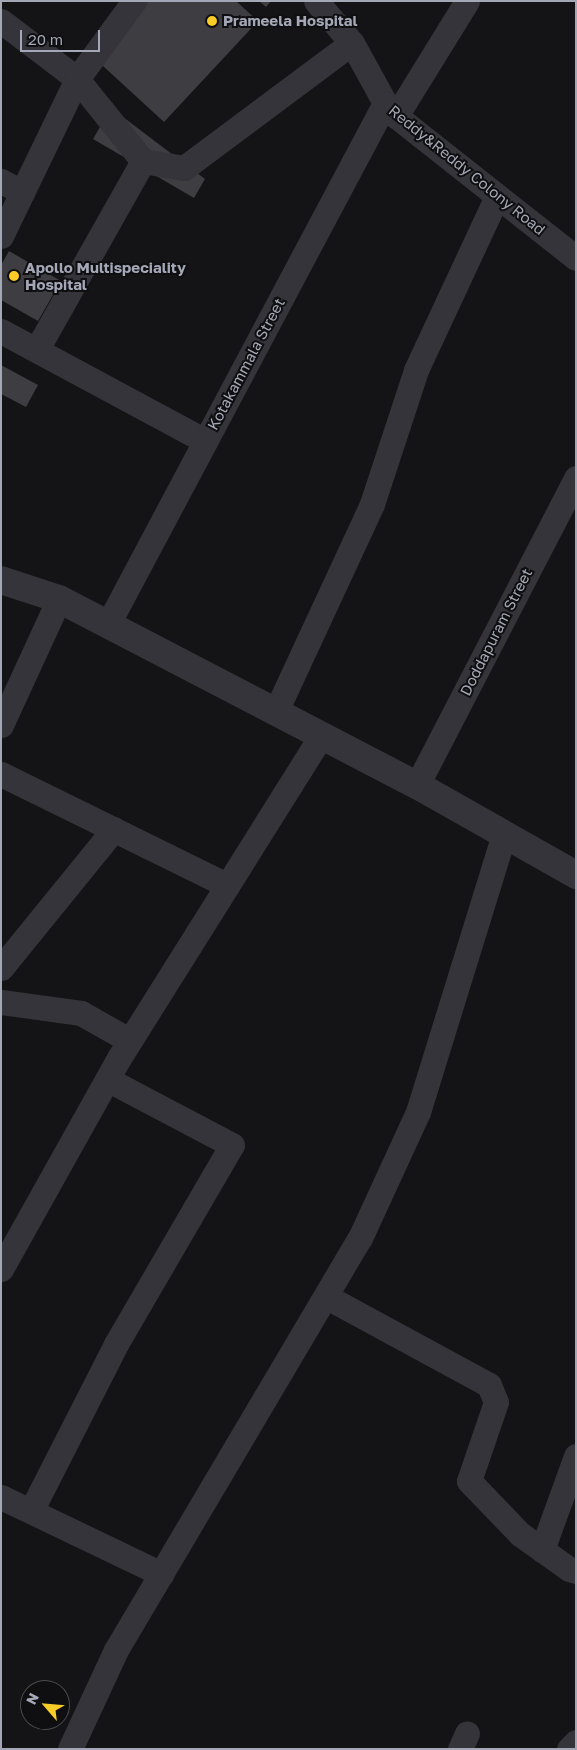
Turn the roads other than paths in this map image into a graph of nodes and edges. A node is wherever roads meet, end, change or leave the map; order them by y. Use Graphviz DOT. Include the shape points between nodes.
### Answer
graph roads {
  1 [pos="134,1"];
  2 [pos="316,1"];
  3 [pos="467,1"];
  4 [pos="1,21"];
  5 [pos="352,43"];
  6 [pos="77,79"];
  7 [pos="390,109"];
  8 [pos="144,161"];
  9 [pos="12,187"];
  10 [pos="497,196"];
  11 [pos="1,236"];
  12 [pos="576,258"];
  13 [pos="1,331"];
  14 [pos="37,349"];
  15 [pos="205,441"];
  16 [pos="576,478"];
  17 [pos="1,580"];
  18 [pos="59,599"];
  19 [pos="108,624"];
  20 [pos="276,711"];
  21 [pos="1,725"];
  22 [pos="322,734"];
  23 [pos="1,774"];
  24 [pos="417,785"];
  25 [pos="114,829"];
  26 [pos="504,834"];
  27 [pos="576,875"];
  28 [pos="227,885"];
  29 [pos="1,968"];
  30 [pos="1,1002"];
  31 [pos="130,1040"];
  32 [pos="107,1079"];
  33 [pos="1,1269"];
  34 [pos="327,1297"];
  35 [pos="576,1456"];
  36 [pos="1,1496"];
  37 [pos="31,1511"];
  38 [pos="542,1550"];
  39 [pos="576,1571"];
  40 [pos="162,1574"];
  41 [pos="576,1742"];
  42 [pos="70,1749"];
  43 [pos="569,1749"];
  1 -- 6 [label="street"];
  2 -- 5 [label="street, Reddy&Reddy Colony Road"];
  3 -- 7 [label="street, Kotakammala Street"];
  4 -- 6 [label="street"];
  5 -- 7 [label="street, Reddy&Reddy Colony Road"];
  5 -- 8 [label="street" via="184,168"];
  6 -- 8 [label="street"];
  6 -- 9 [label="street"];
  7 -- 10 [label="street, Reddy&Reddy Colony Road"];
  7 -- 15 [label="street, Kotakammala Street"];
  8 -- 14 [label="street"];
  9 -- 11 [label="street"];
  10 -- 12 [label="street, Reddy&Reddy Colony Road"];
  10 -- 20 [label="street" via="416,370 372,504"];
  13 -- 14 [label="street"];
  14 -- 15 [label="street"];
  15 -- 19 [label="street, Kotakammala Street"];
  16 -- 24 [label="street, Doddapuram Street"];
  17 -- 18 [label="street"];
  18 -- 19 [label="street"];
  18 -- 21 [label="street"];
  19 -- 20 [label="street"];
  20 -- 22 [label="street"];
  22 -- 24 [label="street"];
  22 -- 28 [label="street"];
  23 -- 25 [label="street"];
  24 -- 26 [label="street"];
  25 -- 28 [label="street"];
  25 -- 29 [label="street"];
  26 -- 27 [label="street"];
  26 -- 34 [label="street" via="418,1112 360,1238"];
  28 -- 31 [label="street"];
  30 -- 31 [label="street" via="81,1013"];
  31 -- 32 [label="street"];
  32 -- 33 [label="street"];
  32 -- 37 [label="street" via="232,1145 116,1344"];
  34 -- 38 [label="street" via="489,1385 496,1402 469,1482 520,1534"];
  34 -- 40 [label="street"];
  35 -- 38 [label="street"];
  36 -- 37 [label="street"];
  37 -- 40 [label="street"];
  38 -- 39 [label="street"];
  40 -- 42 [label="street" via="116,1650"];
  41 -- 43 [label="street"];
}
